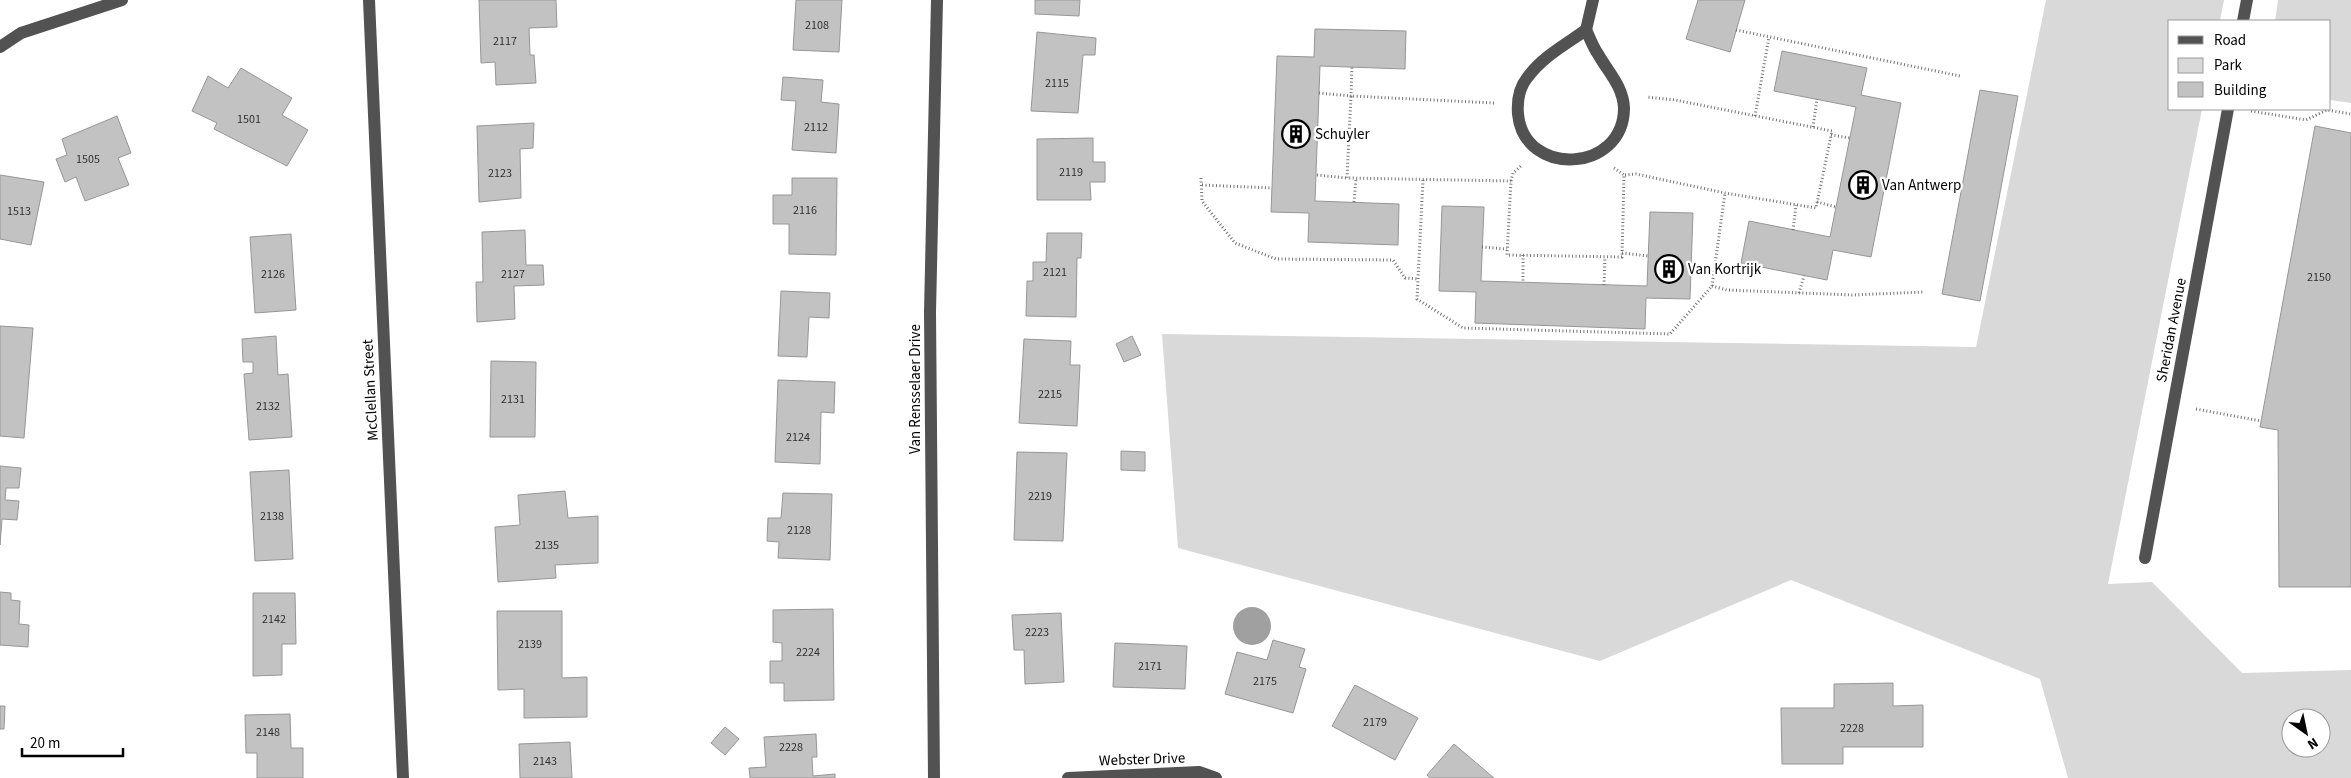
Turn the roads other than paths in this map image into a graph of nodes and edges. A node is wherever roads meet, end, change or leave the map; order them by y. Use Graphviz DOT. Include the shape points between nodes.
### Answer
graph roads {
  1 [pos="122,0"];
  2 [pos="369,0"];
  3 [pos="937,0"];
  4 [pos="1593,0"];
  5 [pos="2247,0"];
  6 [pos="2243,20"];
  7 [pos="1586,30"];
  8 [pos="0,47"];
  9 [pos="2228,110"];
  10 [pos="2145,558"];
  11 [pos="403,778"];
  12 [pos="934,778"];
  13 [pos="1068,778"];
  14 [pos="1216,778"];
  1 -- 8 [label="street" via="22,33"];
  2 -- 11 [label="street, McClellan Street"];
  3 -- 12 [label="street, Van Rensselaer Drive" via="930,312"];
  4 -- 7 [label="street"];
  5 -- 6 [label="street"];
  7 -- 7 [label="street" via="1548,57 1526,78 1520,91 1517,105 1519,122 1526,138 1538,150 1554,158 1572,161 1589,158 1605,149 1621,124 1622,94"];
  9 -- 10 [label="street, Sheridan Avenue"];
  13 -- 14 [label="street, Webster Drive" via="1199,772"];
}
